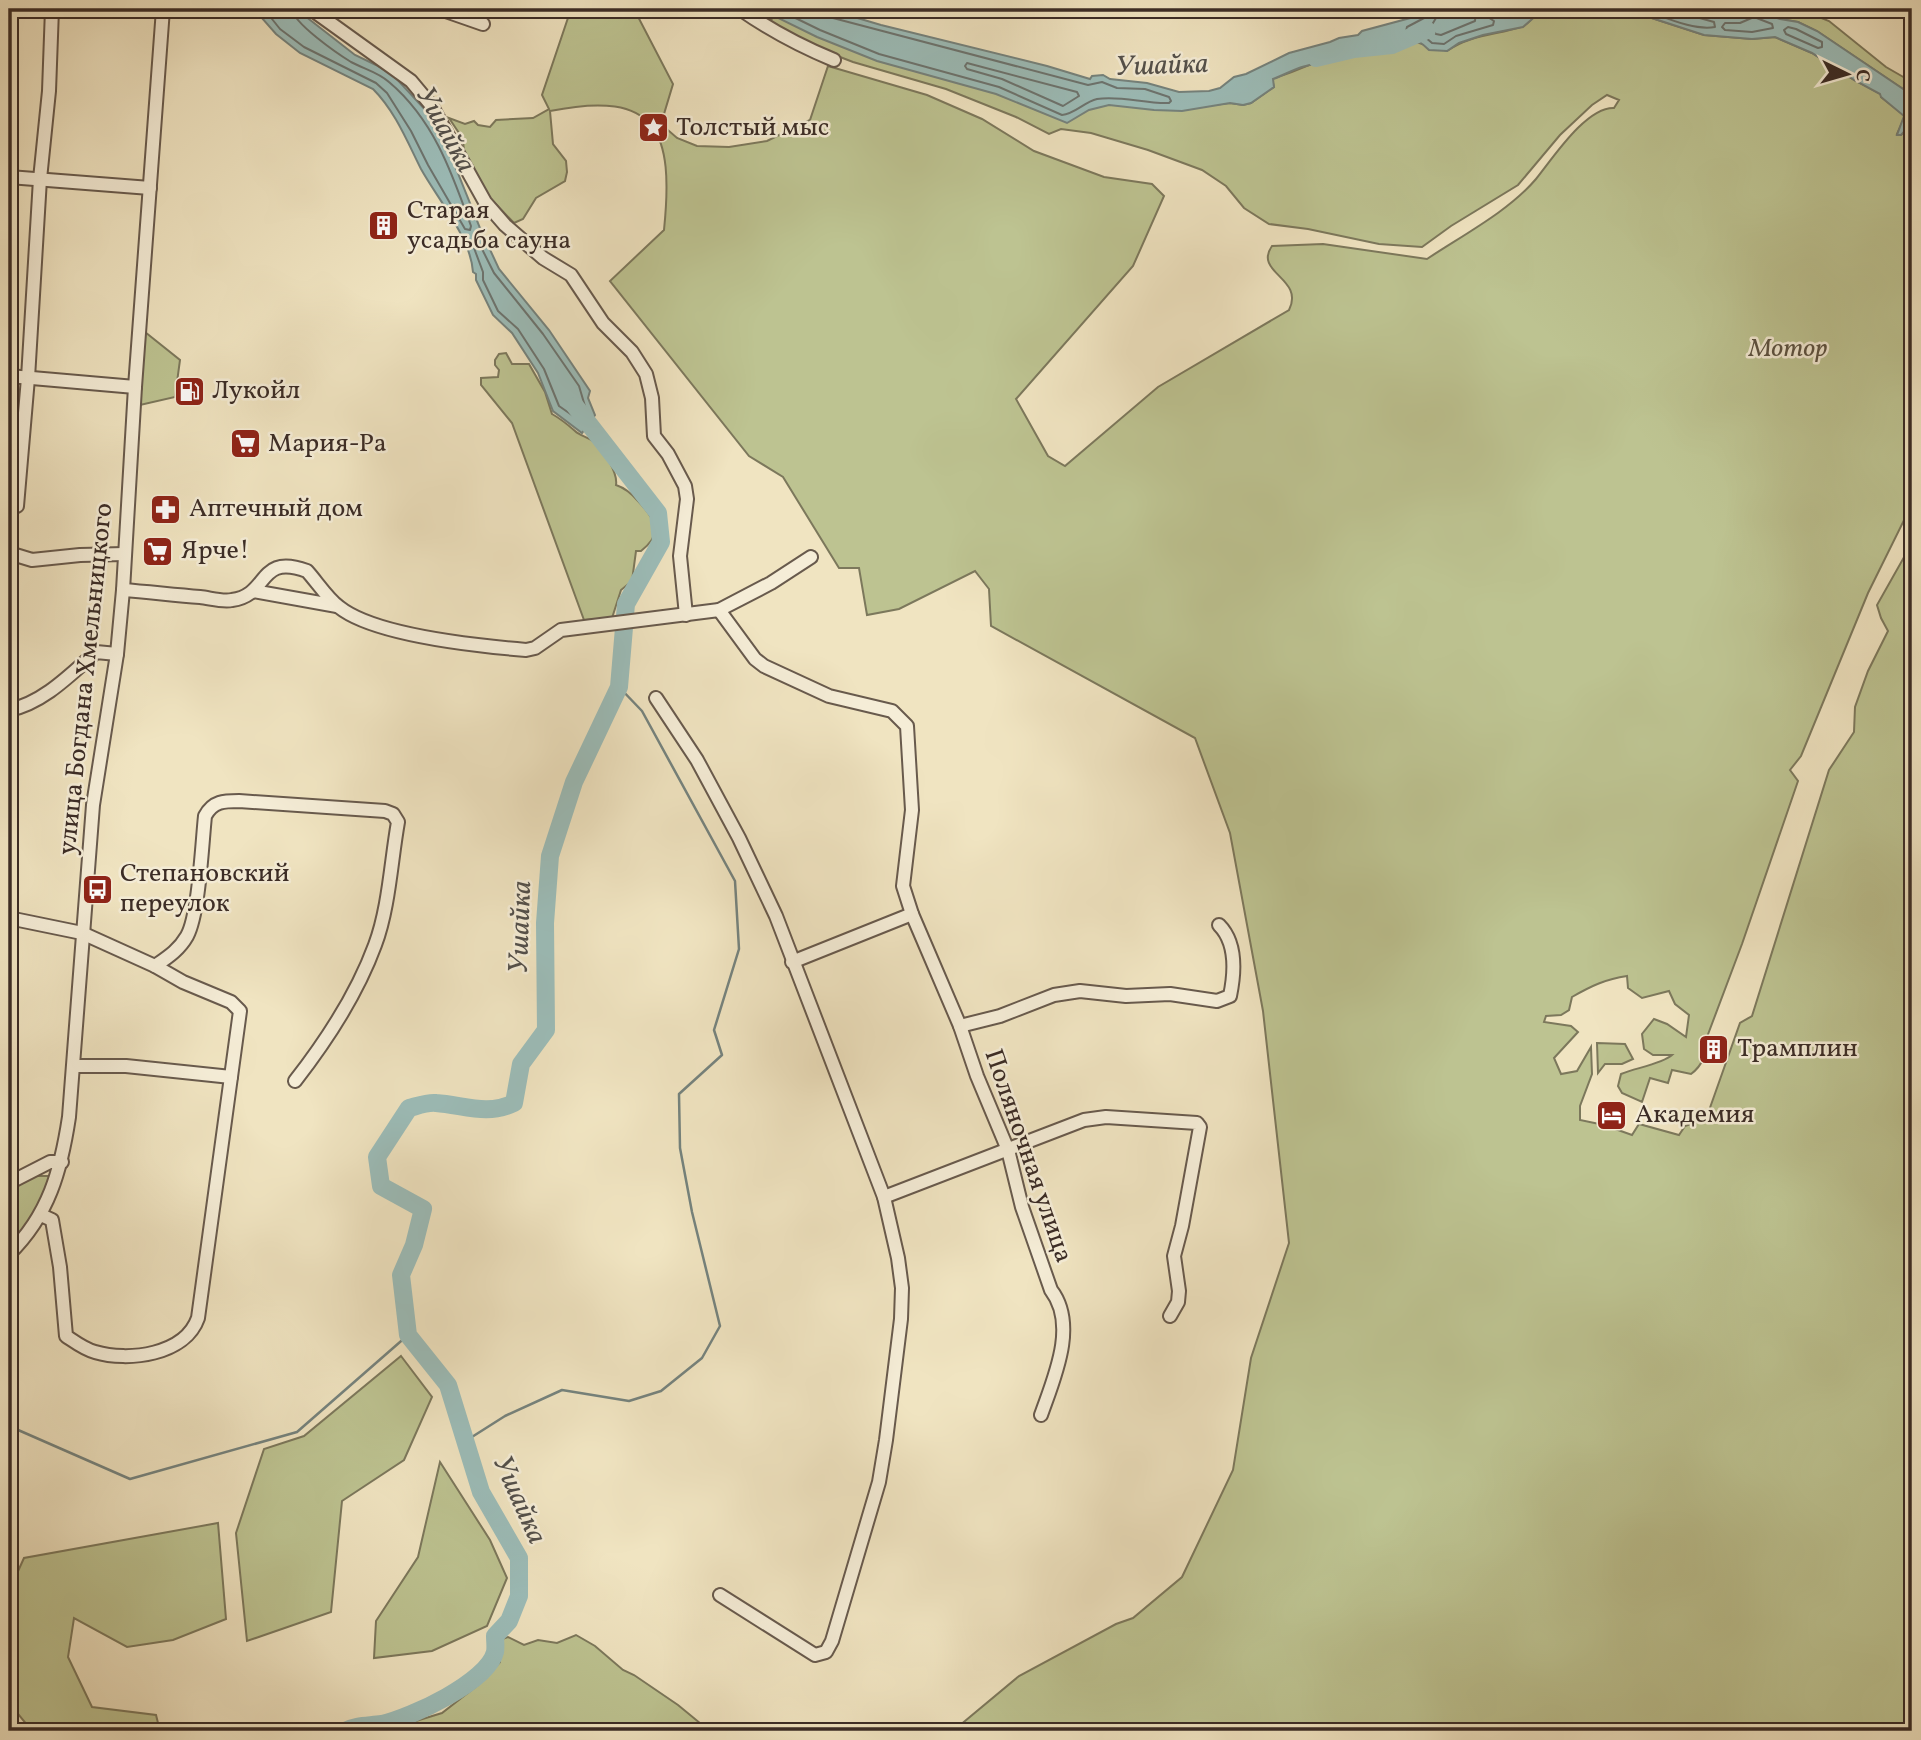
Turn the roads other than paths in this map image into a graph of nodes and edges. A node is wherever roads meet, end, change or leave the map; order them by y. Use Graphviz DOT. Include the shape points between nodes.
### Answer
graph roads {
  1 [pos="52,9"];
  2 [pos="163,9"];
  3 [pos="311,9"];
  4 [pos="440,9"];
  5 [pos="740,9"];
  6 [pos="483,24"];
  7 [pos="834,60"];
  8 [pos="9,177"];
  9 [pos="40,179"];
  10 [pos="150,188"];
  11 [pos="9,376"];
  12 [pos="28,378"];
  13 [pos="135,387"];
  14 [pos="17,506"];
  15 [pos="9,553"];
  16 [pos="125,554"];
  17 [pos="811,557"];
  18 [pos="123,590"];
  19 [pos="253,591"];
  20 [pos="337,606"];
  21 [pos="719,610"];
  22 [pos="686,615"];
  23 [pos="117,654"];
  24 [pos="656,698"];
  25 [pos="9,710"];
  26 [pos="912,914"];
  27 [pos="9,918"];
  28 [pos="1219,925"];
  29 [pos="82,933"];
  30 [pos="792,962"];
  31 [pos="155,965"];
  32 [pos="960,1027"];
  33 [pos="74,1066"];
  34 [pos="231,1077"];
  35 [pos="295,1081"];
  36 [pos="1008,1150"];
  37 [pos="62,1163"];
  38 [pos="9,1183"];
  39 [pos="884,1197"];
  40 [pos="41,1215"];
  41 [pos="11,1248"];
  42 [pos="1170,1315"];
  43 [pos="1041,1415"];
  44 [pos="720,1595"];
  1 -- 9 [label="street"];
  2 -- 10 [label="street, улица Богдана Хмельницкого"];
  3 -- 22 [label="street" via="411,81 431,105 485,202 543,258 571,275 646,374 654,436 685,486 680,556"];
  4 -- 6 [label="street"];
  5 -- 7 [label="street"];
  8 -- 9 [label="street"];
  9 -- 10 [label="street"];
  9 -- 12 [label="street"];
  10 -- 13 [label="street, улица Богдана Хмельницкого"];
  11 -- 12 [label="street"];
  12 -- 13 [label="street"];
  12 -- 14 [label="street"];
  13 -- 16 [label="street, улица Богдана Хмельницкого"];
  15 -- 16 [label="street" via="32,560"];
  16 -- 18 [label="street, улица Богдана Хмельницкого"];
  17 -- 21 [label="street"];
  18 -- 19 [label="street" via="231,600"];
  18 -- 23 [label="street, улица Богдана Хмельницкого"];
  19 -- 20 [label="street"];
  19 -- 20 [label="street" via="271,569 289,567 307,571"];
  20 -- 22 [label="street" via="390,629 526,650 561,630"];
  21 -- 22 [label="street"];
  21 -- 26 [label="street, Поляночная улица" via="764,666 829,696 892,711 906,726 912,810 903,886"];
  23 -- 25 [label="street" via="96,652 48,693"];
  23 -- 29 [label="street, улица Богдана Хмельницкого" via="93,805"];
  24 -- 30 [label="street" via="697,760 739,838"];
  26 -- 30 [label="street"];
  26 -- 32 [label="street, Поляночная улица"];
  27 -- 29 [label="street"];
  28 -- 32 [label="street" via="1228,934 1234,962 1230,996 1217,1001 1170,994 1080,991 1054,995"];
  29 -- 31 [label="street"];
  29 -- 33 [label="street, улица Богдана Хмельницкого"];
  30 -- 39 [label="street"];
  31 -- 34 [label="street" via="238,1008"];
  31 -- 35 [label="street" via="173,954 188,934 209,808 219,802 239,801 393,814 398,822 376,943 325,1043"];
  32 -- 36 [label="street, Поляночная улица"];
  33 -- 34 [label="street" via="126,1066"];
  33 -- 37 [label="street, улица Богдана Хмельницкого"];
  34 -- 40 [label="street" via="198,1318 189,1336 164,1349 125,1357 85,1348 66,1336 52,1220"];
  36 -- 39 [label="street"];
  36 -- 42 [label="street" via="1084,1120 1107,1117 1197,1123 1200,1127 1174,1256 1178,1302"];
  36 -- 43 [label="street, Поляночная улица" via="1022,1207 1063,1311 1059,1354"];
  37 -- 38 [label="street" via="50,1162"];
  37 -- 40 [label="street, улица Богдана Хмельницкого"];
  39 -- 44 [label="street" via="902,1289 899,1351 878,1482 832,1642 826,1652 815,1655"];
  40 -- 41 [label="street, улица Богдана Хмельницкого"];
}
